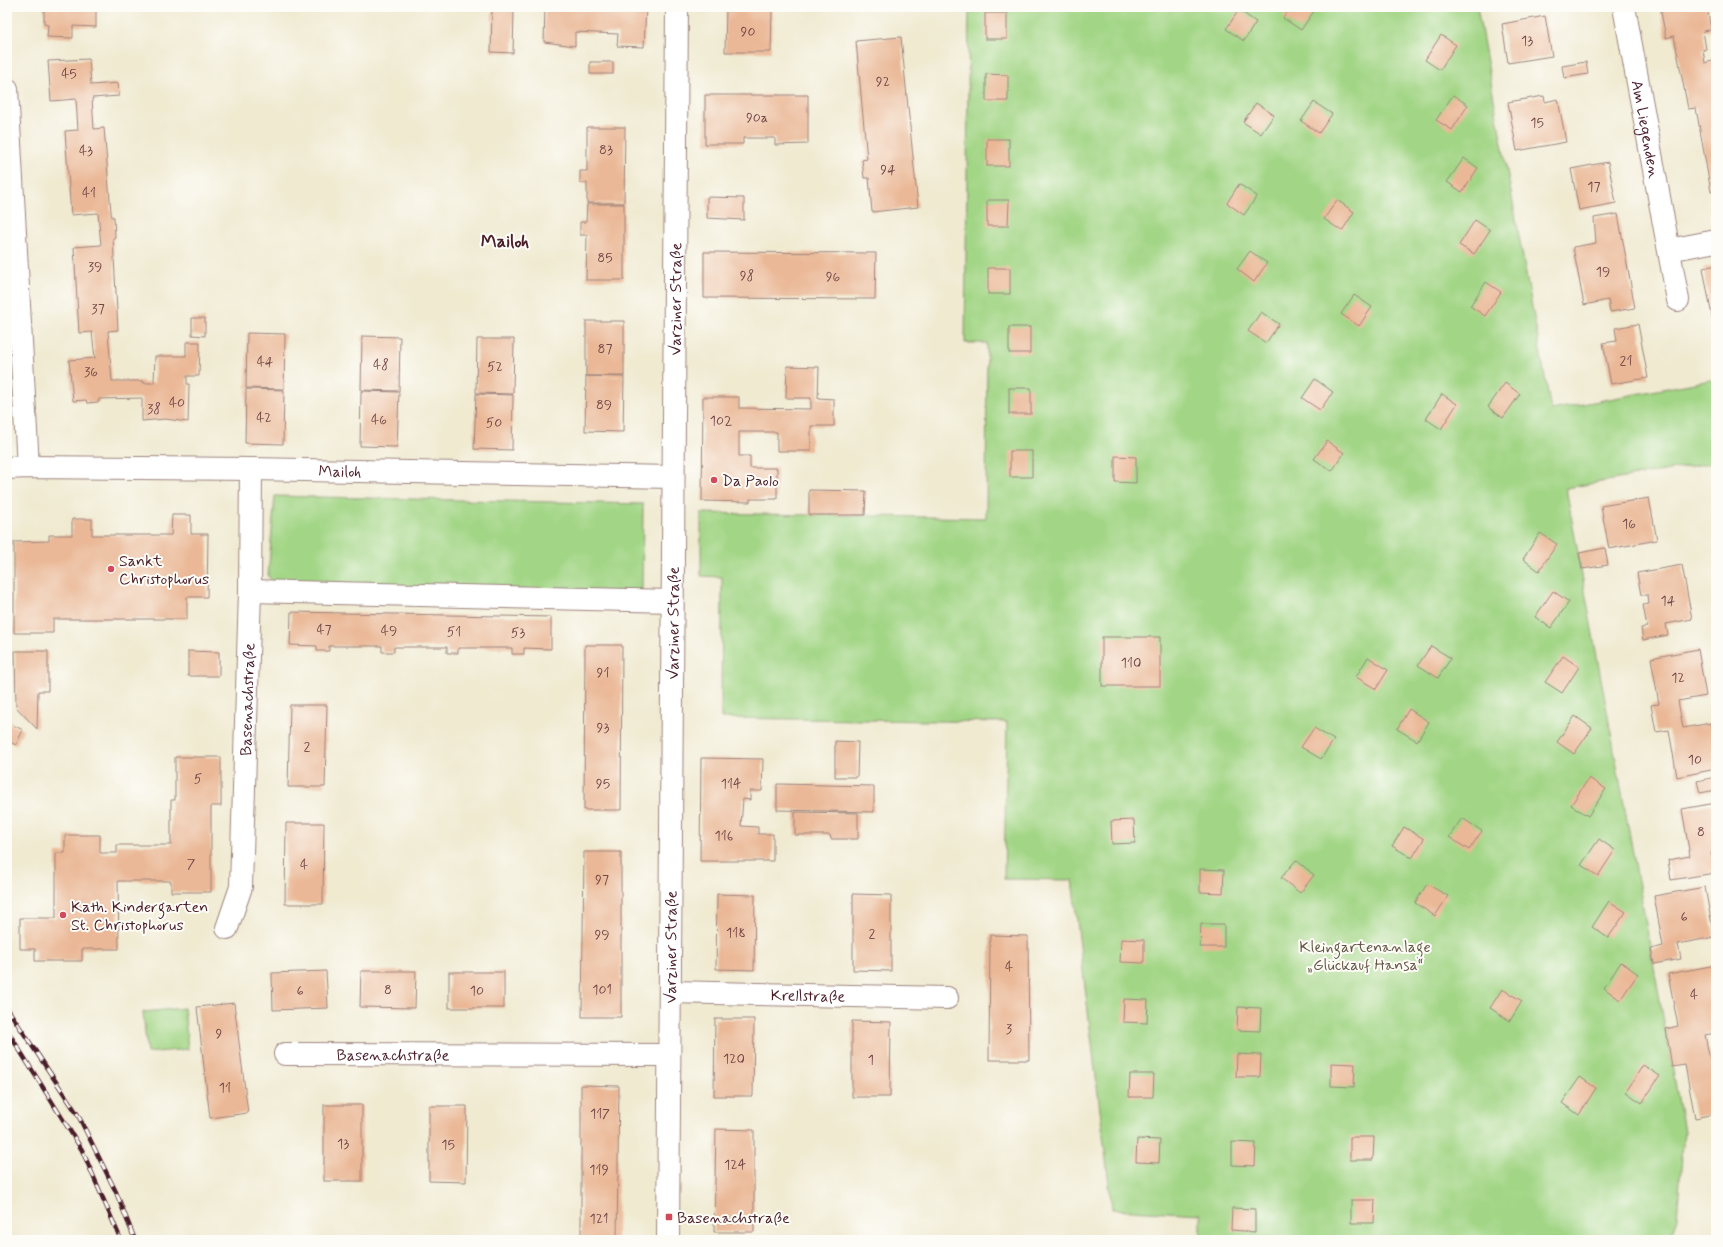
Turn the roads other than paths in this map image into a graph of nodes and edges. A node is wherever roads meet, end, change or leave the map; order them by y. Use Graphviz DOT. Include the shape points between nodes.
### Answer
graph roads {
  1 [pos="677,7"];
  2 [pos="1624,7"];
  3 [pos="7,89"];
  4 [pos="1716,241"];
  5 [pos="1668,250"];
  6 [pos="1678,300"];
  7 [pos="18,467"];
  8 [pos="251,469"];
  9 [pos="673,477"];
  10 [pos="250,591"];
  11 [pos="672,601"];
  12 [pos="227,928"];
  13 [pos="670,992"];
  14 [pos="947,998"];
  15 [pos="285,1054"];
  16 [pos="669,1055"];
  17 [pos="668,1240"];
  1 -- 9 [label="street, Varziner Straße"];
  2 -- 5 [label="street, Am Liegenden"];
  3 -- 7 [label="street"];
  4 -- 5 [label="street"];
  5 -- 6 [label="street, Am Liegenden"];
  7 -- 8 [label="street, Mailoh"];
  8 -- 9 [label="street, Mailoh"];
  8 -- 10 [label="street, Basenachstraße"];
  9 -- 11 [label="street, Varziner Straße"];
  10 -- 11 [label="street"];
  10 -- 12 [label="street, Basenachstraße" via="242,887"];
  11 -- 13 [label="street, Varziner Straße"];
  13 -- 14 [label="street, Krellstraße"];
  13 -- 16 [label="street, Varziner Straße"];
  15 -- 16 [label="street, Basenachstraße"];
  16 -- 17 [label="street, Varziner Straße"];
}
